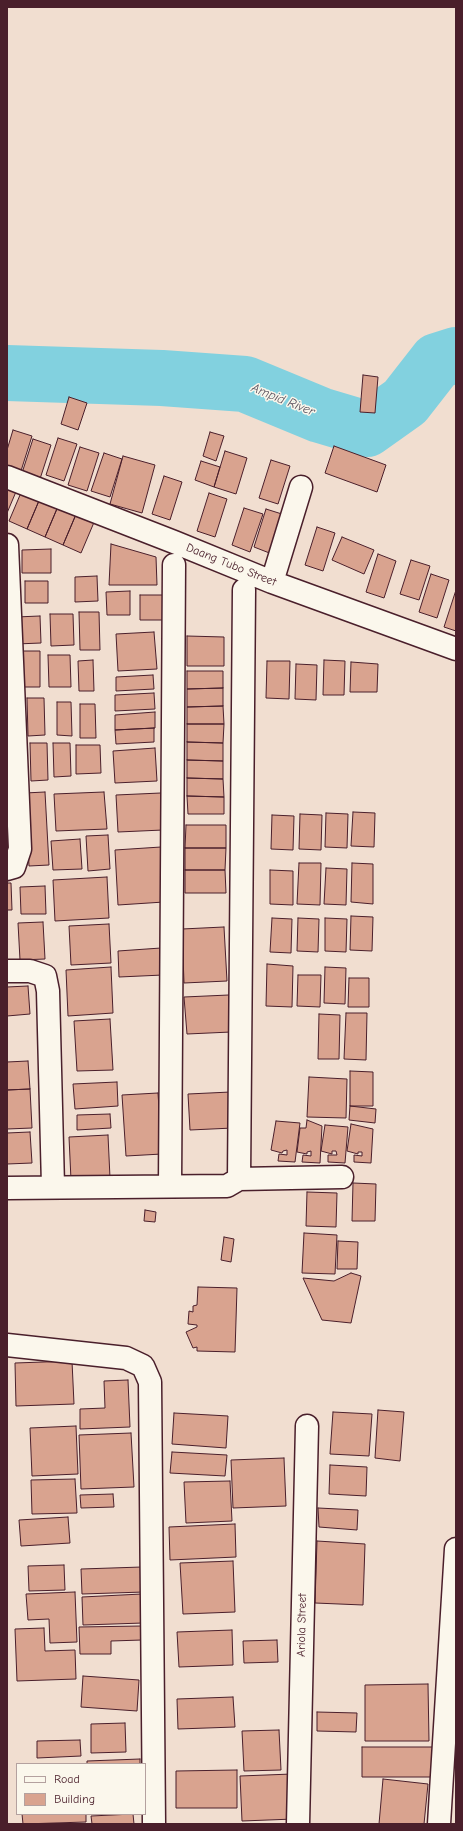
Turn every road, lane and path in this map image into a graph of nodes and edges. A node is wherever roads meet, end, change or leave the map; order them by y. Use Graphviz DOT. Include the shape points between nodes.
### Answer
graph roads {
  1 [pos="7,477"];
  2 [pos="301,487"];
  3 [pos="7,545"];
  4 [pos="174,565"];
  5 [pos="272,582"];
  6 [pos="244,590"];
  7 [pos="456,649"];
  8 [pos="7,869"];
  9 [pos="7,971"];
  10 [pos="342,1177"];
  11 [pos="239,1179"];
  12 [pos="170,1185"];
  13 [pos="53,1186"];
  14 [pos="7,1188"];
  15 [pos="7,1345"];
  16 [pos="307,1426"];
  17 [pos="456,1549"];
  18 [pos="154,1824"];
  19 [pos="298,1824"];
  20 [pos="439,1824"];
  1 -- 5 [label="street, Daang Tubo Street"];
  2 -- 5 [label="street"];
  3 -- 8 [label="street" via="20,849 14,867"];
  4 -- 12 [label="street"];
  5 -- 7 [label="street, Daang Tubo Street"];
  6 -- 11 [label="street"];
  9 -- 13 [label="street" via="30,970 45,976 48,991"];
  10 -- 11 [label="street"];
  11 -- 12 [label="street" via="227,1186"];
  12 -- 13 [label="street"];
  13 -- 14 [label="street"];
  15 -- 18 [label="street" via="126,1358 143,1366 150,1382"];
  16 -- 19 [label="street, Ariola Street"];
  17 -- 20 [label="street"];
}
